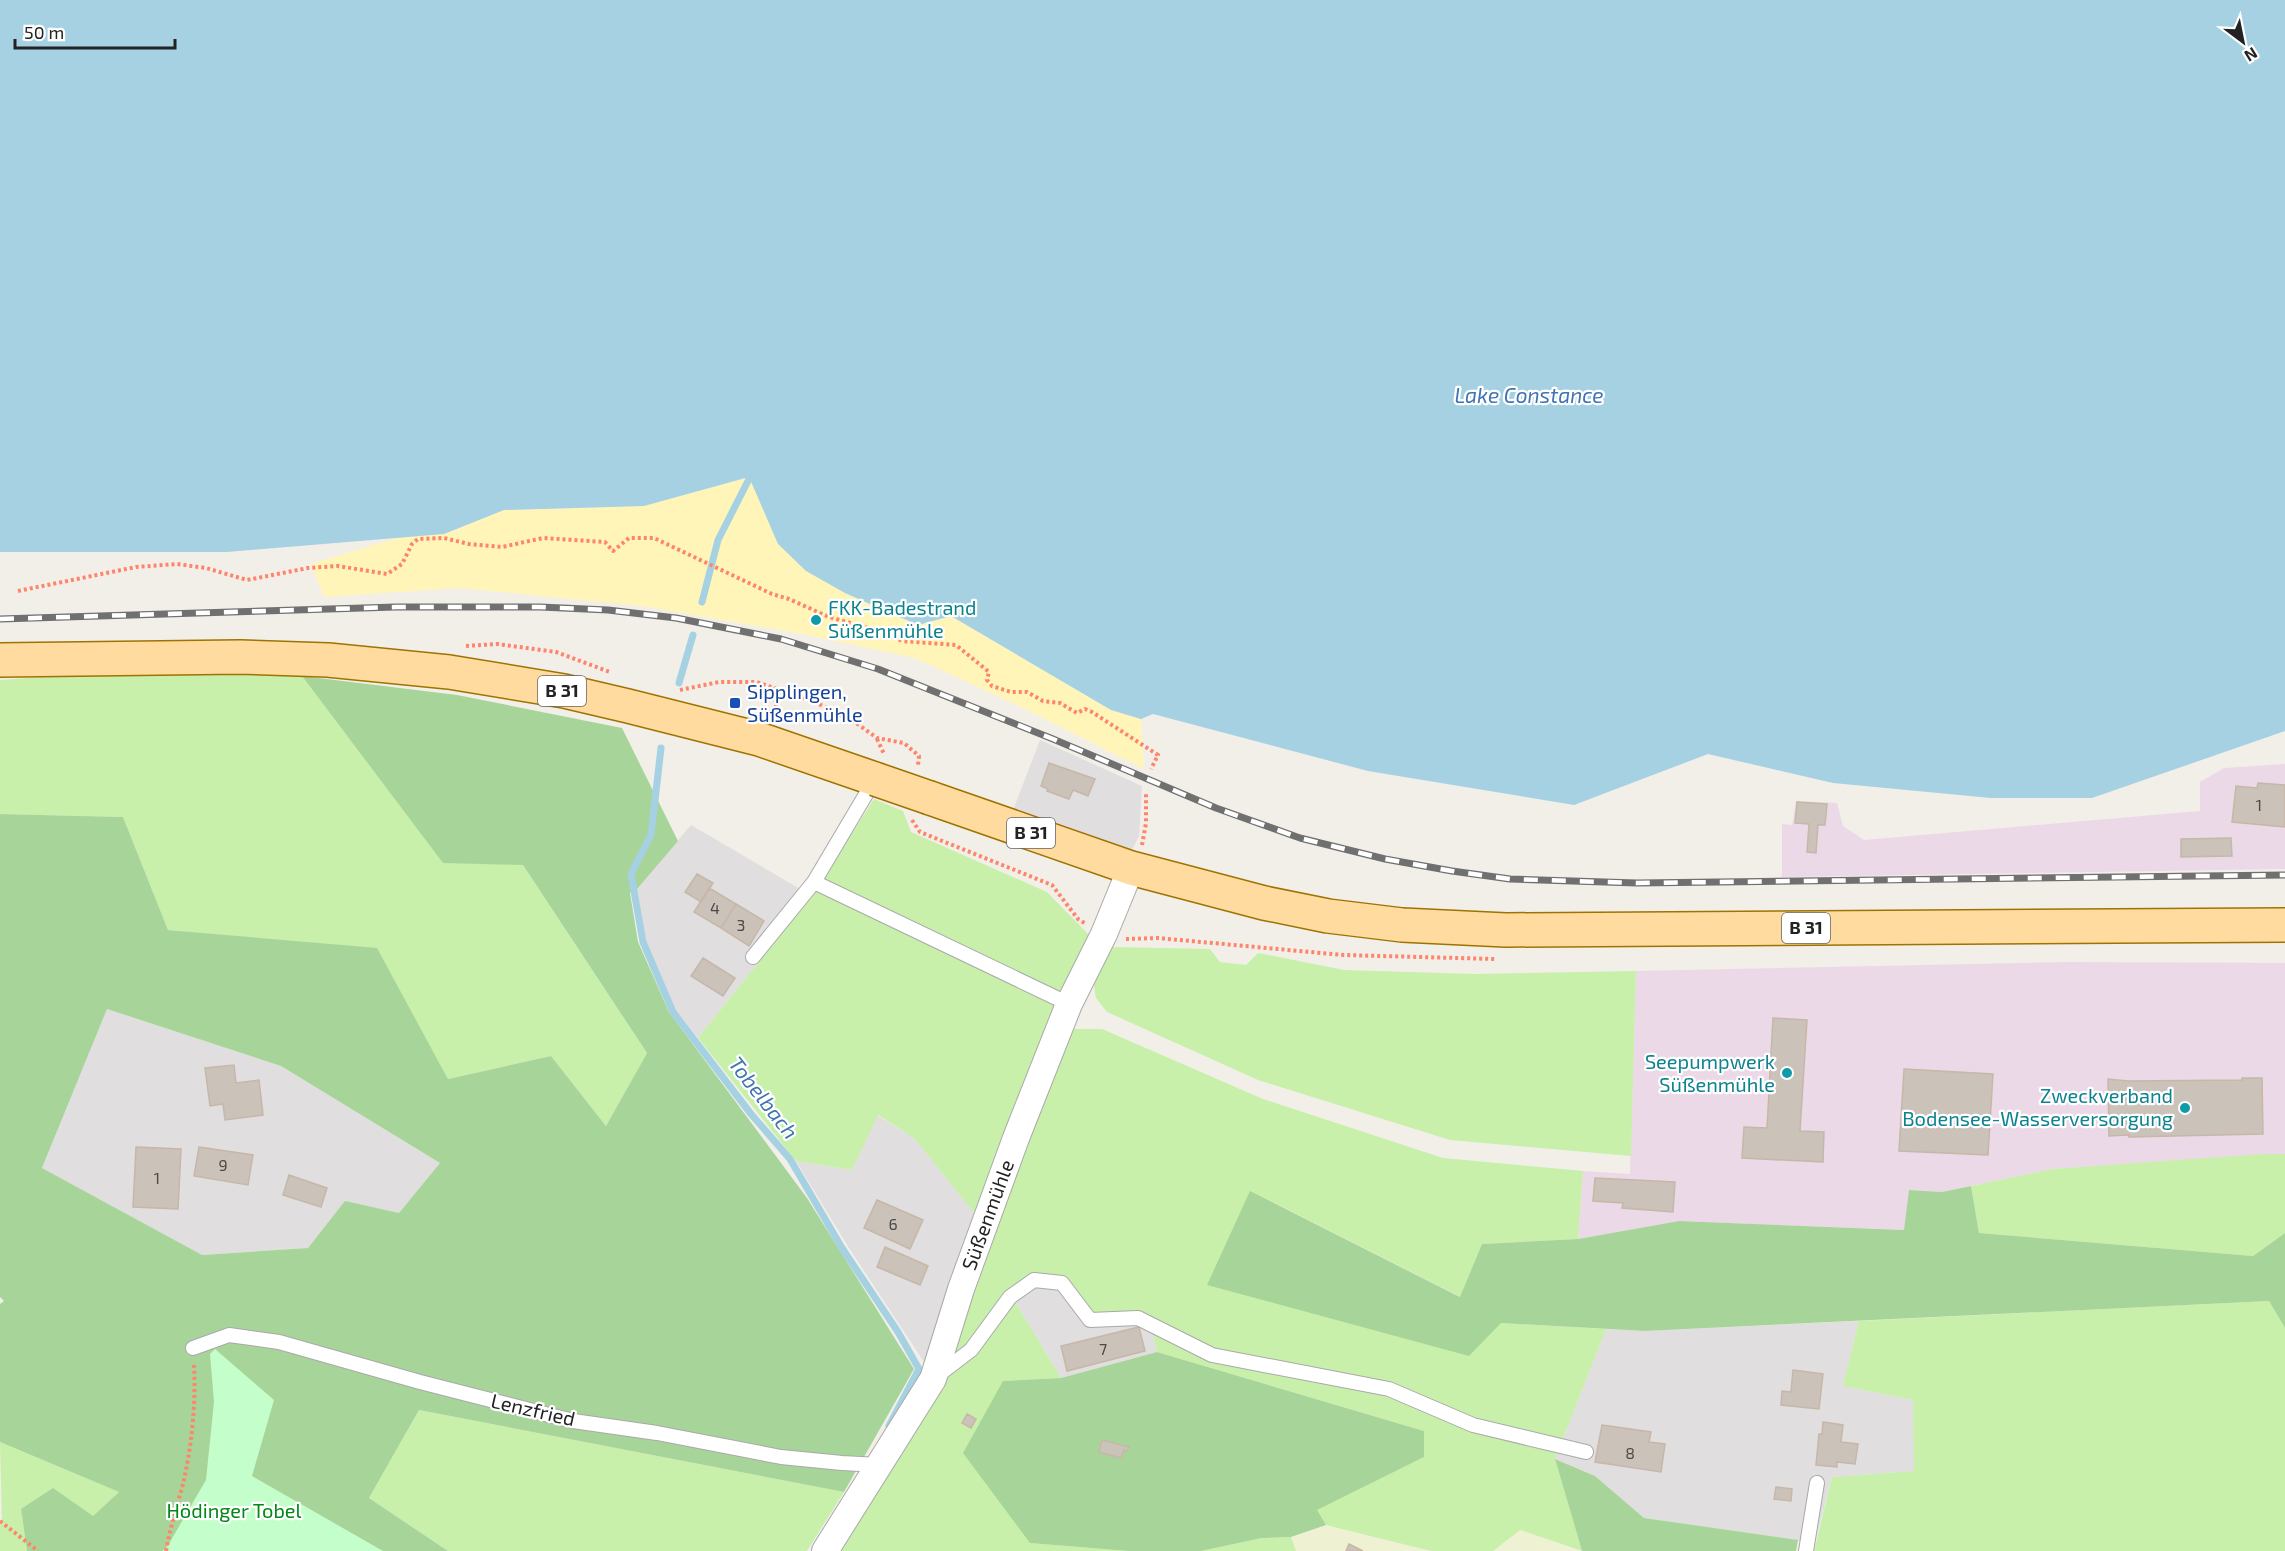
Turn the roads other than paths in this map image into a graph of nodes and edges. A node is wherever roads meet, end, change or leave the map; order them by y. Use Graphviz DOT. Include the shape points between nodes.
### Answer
graph roads {
  1 [pos="0,660"];
  2 [pos="880,769"];
  3 [pos="1131,868"];
  4 [pos="814,882"];
  5 [pos="2285,925"];
  6 [pos="753,957"];
  7 [pos="1069,1004"];
  8 [pos="193,1348"];
  9 [pos="933,1379"];
  10 [pos="1586,1452"];
  11 [pos="879,1465"];
  12 [pos="1817,1483"];
  13 [pos="825,1551"];
  14 [pos="1806,1551"];
  1 -- 2 [label="main road, B 31" via="240,657 328,660 449,672 564,691"];
  2 -- 3 [label="main road, B 31, bridge" via="920,806"];
  2 -- 4 [label="lane"];
  3 -- 5 [label="main road, B 31" via="1274,905 1413,926 1518,930"];
  3 -- 7 [label="street, Süßenmühle"];
  4 -- 6 [label="lane"];
  4 -- 7 [label="lane"];
  7 -- 9 [label="street, Süßenmühle" via="961,1289"];
  8 -- 11 [label="lane, Lenzfried" via="229,1335 279,1342 573,1421 781,1457"];
  9 -- 10 [label="lane" via="971,1350 1010,1297 1034,1280 1062,1283 1090,1320 1138,1318 1212,1355 1389,1389 1473,1425"];
  9 -- 11 [label="street, Süßenmühle"];
  11 -- 13 [label="street, Süßenmühle"];
  12 -- 14 [label="lane"];
}
